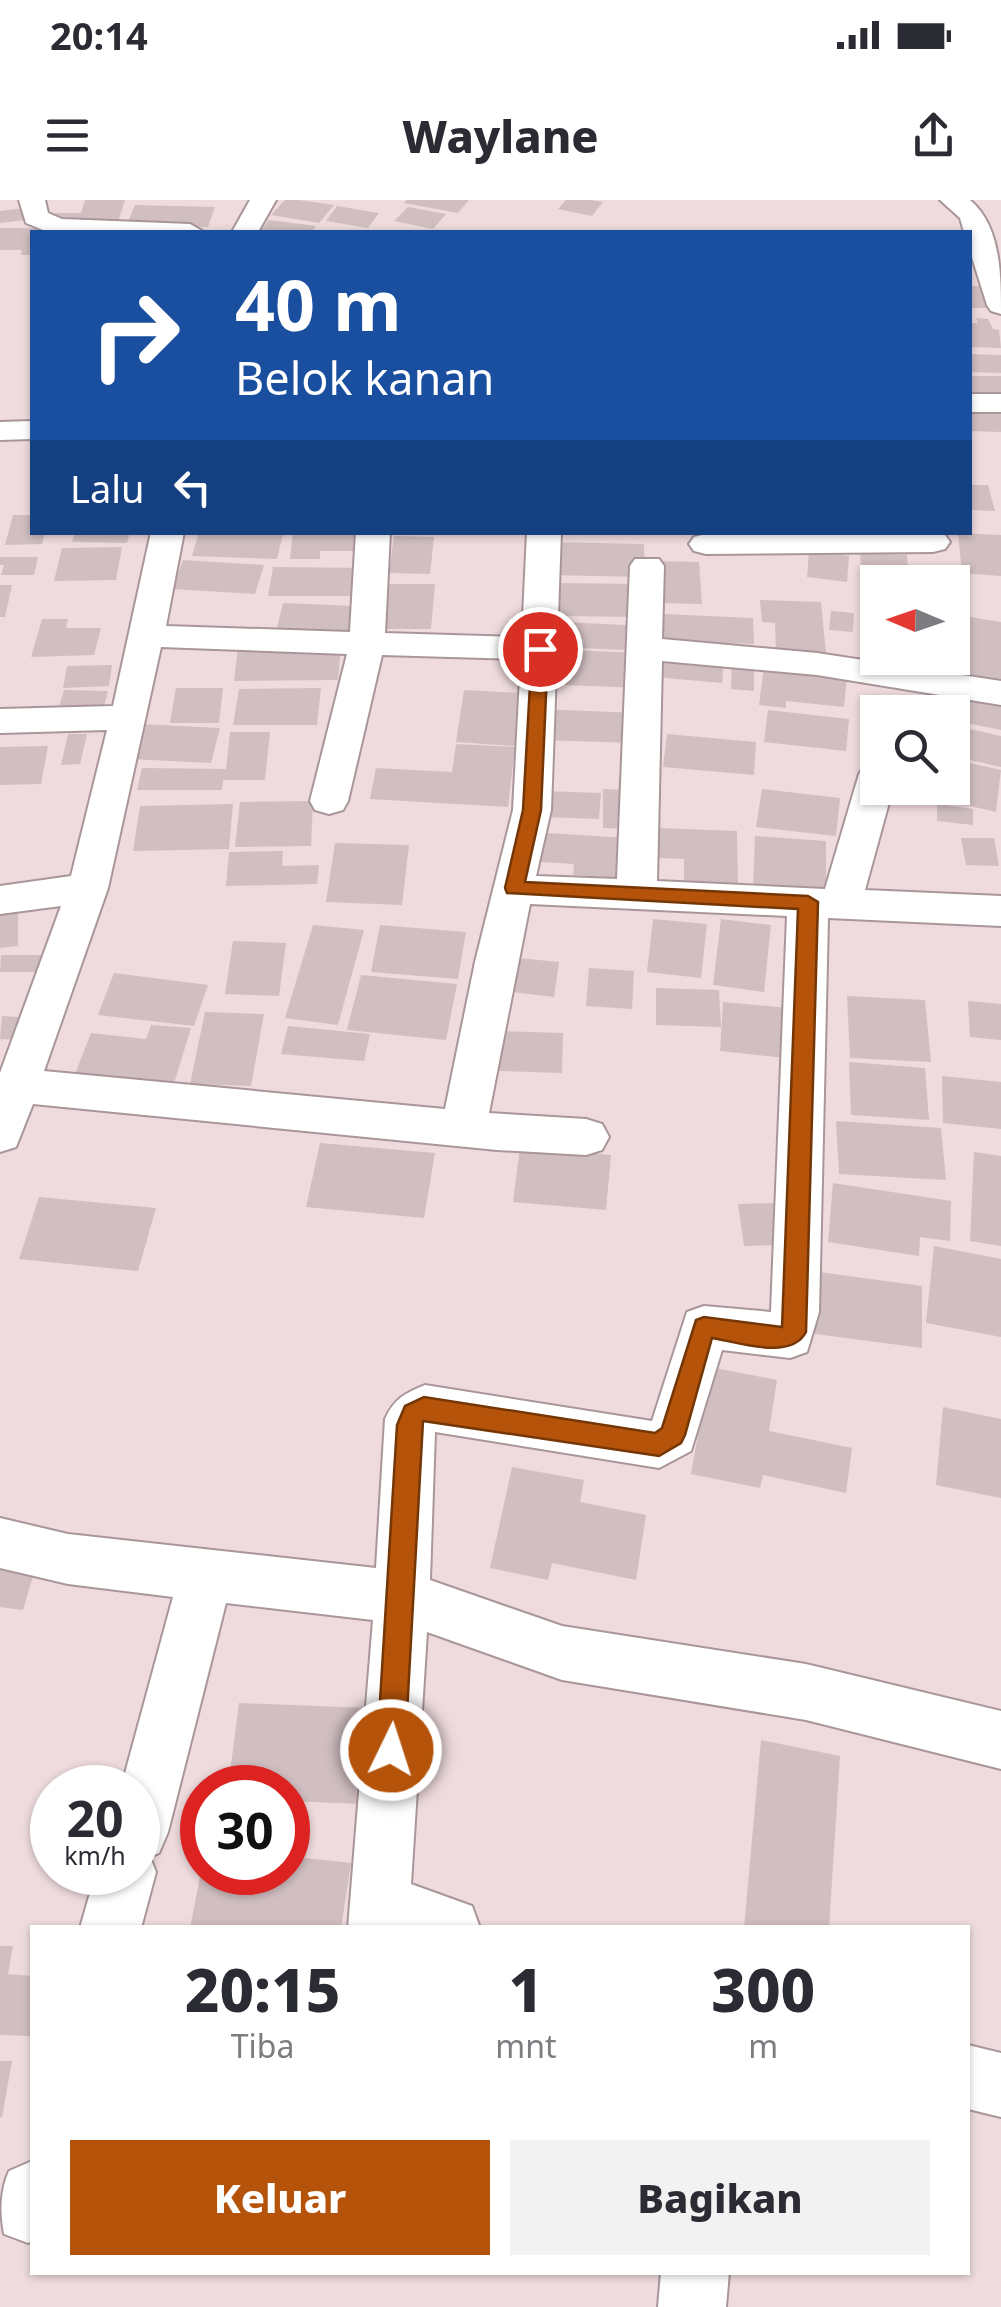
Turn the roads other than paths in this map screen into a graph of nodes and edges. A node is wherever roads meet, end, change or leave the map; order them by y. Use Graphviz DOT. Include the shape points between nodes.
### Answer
graph roads {
  1 [pos="263,200"];
  2 [pos="953,200"];
  3 [pos="21,201"];
  4 [pos="124,230"];
  5 [pos="246,230"];
  6 [pos="1001,304"];
  7 [pos="972,403"];
  8 [pos="1001,403"];
  9 [pos="30,430"];
  10 [pos="0,431"];
  11 [pos="167,535"];
  12 [pos="372,535"];
  13 [pos="544,535"];
  14 [pos="855,537"];
  15 [pos="933,542"];
  16 [pos="706,544"];
  17 [pos="647,566"];
  18 [pos="145,636"];
  19 [pos="367,643"];
  20 [pos="645,648"];
  21 [pos="540,649"];
  22 [pos="860,663"];
  23 [pos="939,675"];
  24 [pos="1001,693"];
  25 [pos="130,718"];
  26 [pos="0,721"];
  27 [pos="329,801"];
  28 [pos="865,805"];
  29 [pos="88,888"];
  30 [pos="514,888"];
  31 [pos="637,894"];
  32 [pos="0,900"];
  33 [pos="825,903"];
  34 [pos="1001,911"];
  35 [pos="20,1086"];
  36 [pos="464,1129"];
  37 [pos="0,1134"];
  38 [pos="586,1137"];
  39 [pos="0,1543"];
  40 [pos="206,1574"];
  41 [pos="402,1596"];
  42 [pos="1001,1740"];
  43 [pos="156,1765"];
  44 [pos="119,1895"];
  45 [pos="379,1916"];
  46 [pos="111,1925"];
  47 [pos="432,1925"];
  48 [pos="970,2076"];
  49 [pos="1001,2084"];
  50 [pos="695,2275"];
  51 [pos="692,2307"];
  1 -- 5 [label="street"];
  2 -- 6 [label="street" via="972,215"];
  3 -- 4 [label="street" via="58,228"];
  7 -- 8 [label="street"];
  9 -- 10 [label="street"];
  11 -- 18 [label="street"];
  12 -- 19 [label="street"];
  13 -- 21 [label="street"];
  14 -- 15 [label="street"];
  14 -- 16 [label="street"];
  17 -- 20 [label="street"];
  18 -- 19 [label="street"];
  18 -- 25 [label="street"];
  19 -- 21 [label="street"];
  19 -- 27 [label="street"];
  20 -- 22 [label="street"];
  20 -- 31 [label="street"];
  21 -- 30 [label="street" via="532,810"];
  23 -- 24 [label="street"];
  25 -- 26 [label="street"];
  25 -- 29 [label="street"];
  28 -- 33 [label="street"];
  29 -- 32 [label="street"];
  29 -- 35 [label="street"];
  30 -- 31 [label="street"];
  30 -- 36 [label="street"];
  31 -- 33 [label="street"];
  33 -- 34 [label="street"];
  33 -- 41 [label="street" via="794,1332 783,1338 704,1327 673,1435 659,1445 417,1410 409,1425"];
  35 -- 36 [label="street"];
  35 -- 37 [label="street"];
  36 -- 38 [label="street"];
  39 -- 40 [label="street" via="68,1559"];
  40 -- 41 [label="street"];
  40 -- 43 [label="street"];
  41 -- 42 [label="street" via="562,1653 806,1692"];
  41 -- 45 [label="street"];
  44 -- 46 [label="street"];
  45 -- 47 [label="street"];
  48 -- 49 [label="street"];
  50 -- 51 [label="street"];
}
